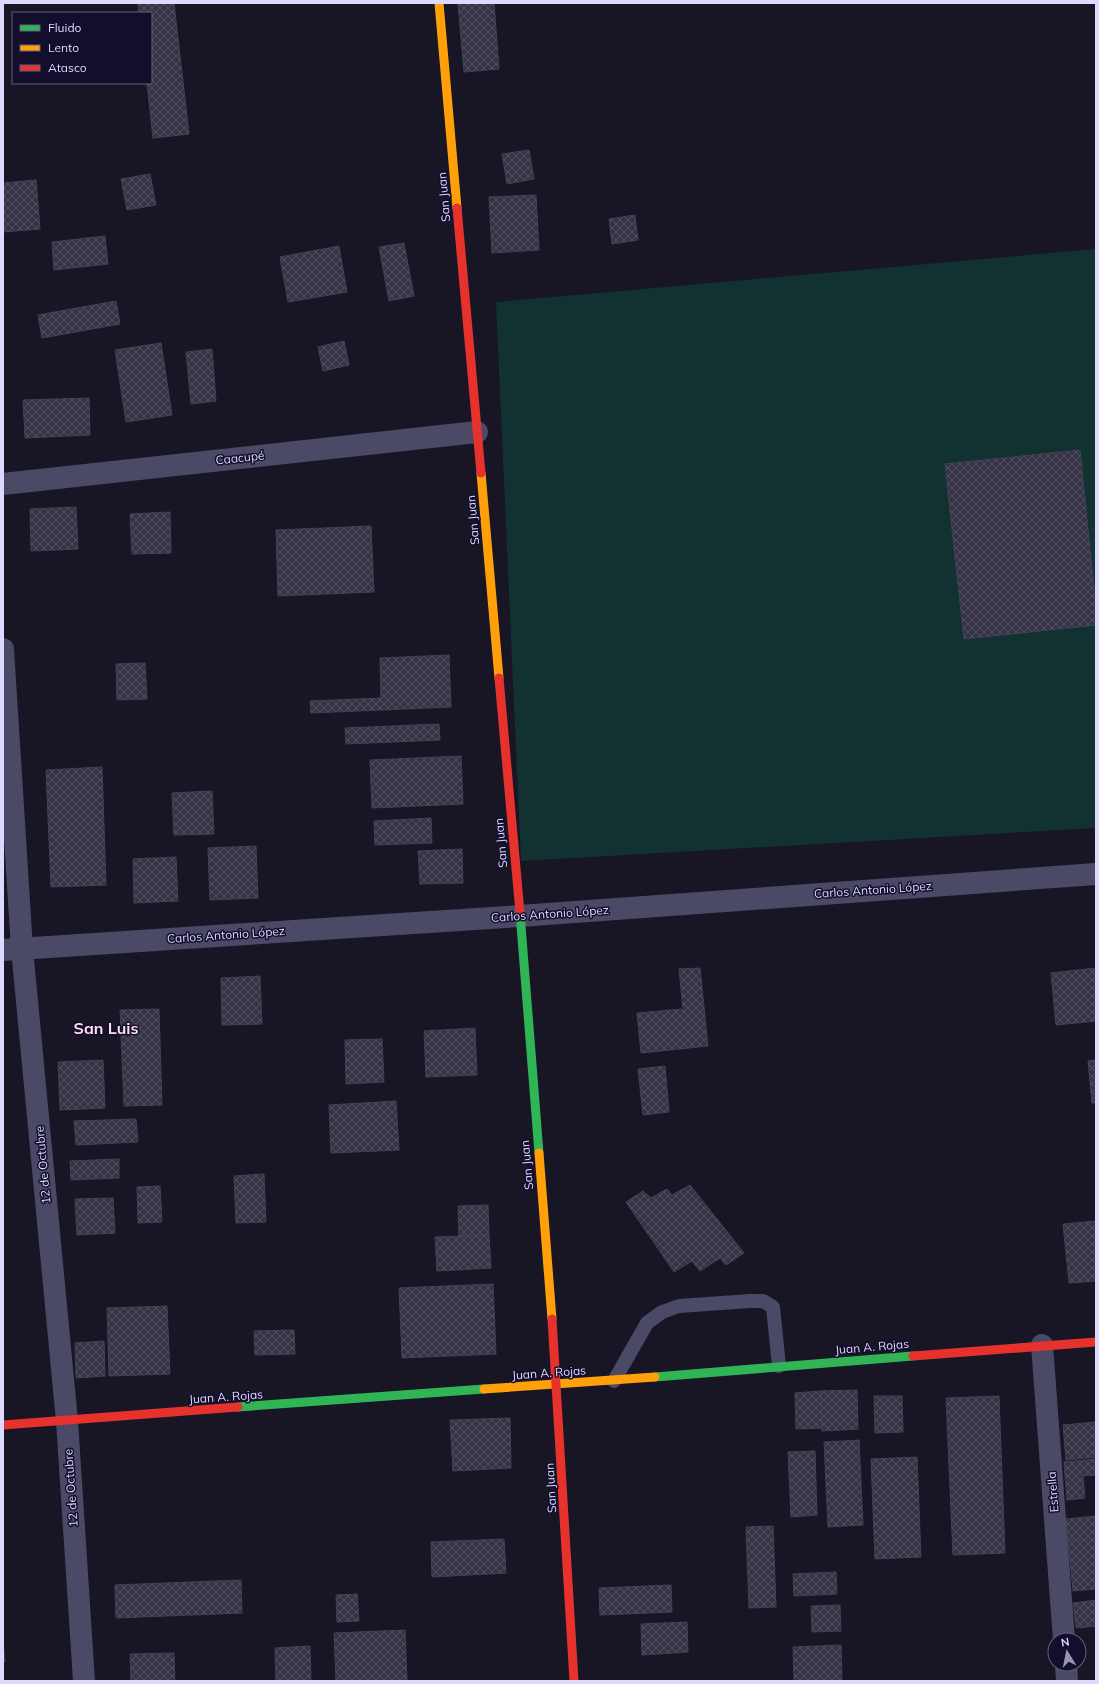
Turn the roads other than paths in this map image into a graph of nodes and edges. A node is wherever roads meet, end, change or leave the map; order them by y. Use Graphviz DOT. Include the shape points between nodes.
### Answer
graph roads {
  1 [pos="439,3"];
  2 [pos="477,432"];
  3 [pos="3,484"];
  4 [pos="3,649"];
  5 [pos="1096,874"];
  6 [pos="520,916"];
  7 [pos="13,949"];
  8 [pos="1096,1342"];
  9 [pos="1042,1345"];
  10 [pos="779,1366"];
  11 [pos="614,1381"];
  12 [pos="557,1383"];
  13 [pos="67,1421"];
  14 [pos="3,1425"];
  15 [pos="1063,1632"];
  16 [pos="84,1681"];
  17 [pos="574,1681"];
  1 -- 2 [label="street, San Juan"];
  2 -- 3 [label="street, Caacupé"];
  2 -- 6 [label="street, San Juan"];
  4 -- 7 [label="street, 12 de Octubre"];
  5 -- 6 [label="street, Carlos Antonio López"];
  6 -- 7 [label="street, Carlos Antonio López"];
  6 -- 12 [label="street, San Juan"];
  7 -- 13 [label="street, 12 de Octubre"];
  8 -- 9 [label="street, Juan A. Rojas"];
  9 -- 10 [label="street, Juan A. Rojas"];
  9 -- 15 [label="street, Estrella"];
  10 -- 11 [label="street, Juan A. Rojas"];
  10 -- 11 [label="lane" via="773,1307 763,1301 679,1306 662,1312 647,1323"];
  11 -- 12 [label="street, Juan A. Rojas"];
  12 -- 13 [label="street, Juan A. Rojas"];
  12 -- 17 [label="street, San Juan"];
  13 -- 14 [label="street, Juan A. Rojas"];
  13 -- 16 [label="street, 12 de Octubre"];
}
